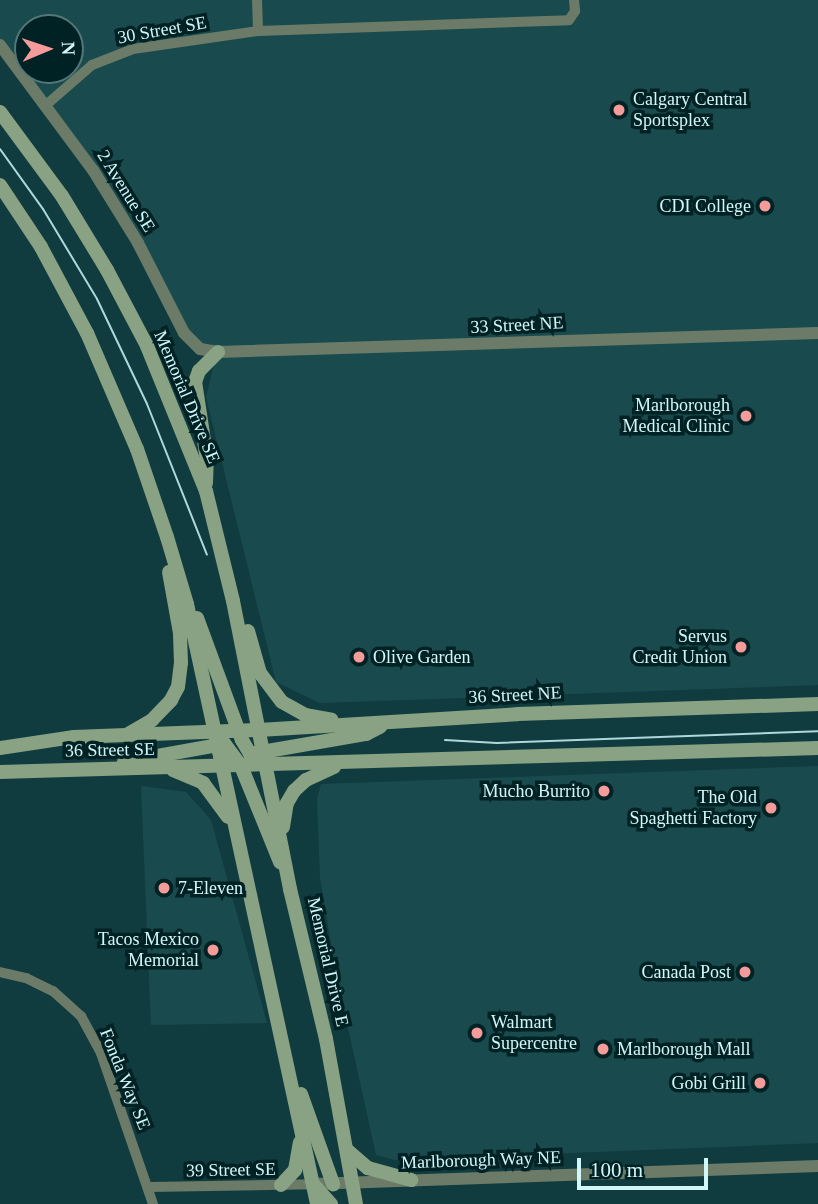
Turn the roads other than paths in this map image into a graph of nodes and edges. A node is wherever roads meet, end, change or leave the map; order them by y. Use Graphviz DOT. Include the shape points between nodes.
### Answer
graph roads {
  1 [pos="257,0"];
  2 [pos="574,0"];
  3 [pos="258,31"];
  4 [pos="0,45"];
  5 [pos="46,105"];
  6 [pos="0,112"];
  7 [pos="0,185"];
  8 [pos="818,333"];
  9 [pos="218,352"];
  10 [pos="206,491"];
  11 [pos="167,537"];
  12 [pos="233,601"];
  13 [pos="187,604"];
  14 [pos="818,704"];
  15 [pos="387,723"];
  16 [pos="364,724"];
  17 [pos="259,730"];
  18 [pos="127,734"];
  19 [pos="240,736"];
  20 [pos="220,740"];
  21 [pos="0,748"];
  22 [pos="818,748"];
  23 [pos="252,759"];
  24 [pos="342,764"];
  25 [pos="221,766"];
  26 [pos="106,768"];
  27 [pos="170,768"];
  28 [pos="0,772"];
  29 [pos="234,827"];
  30 [pos="282,839"];
  31 [pos="290,889"];
  32 [pos="0,972"];
  33 [pos="281,1036"];
  34 [pos="302,1134"];
  35 [pos="347,1150"];
  36 [pos="818,1166"];
  37 [pos="411,1180"];
  38 [pos="313,1184"];
  39 [pos="333,1184"];
  40 [pos="353,1184"];
  41 [pos="281,1185"];
  42 [pos="149,1187"];
  43 [pos="153,1204"];
  44 [pos="317,1204"];
  45 [pos="331,1204"];
  46 [pos="356,1204"];
  1 -- 3 [label="street"];
  2 -- 3 [label="street, 30 Street SE" via="569,20"];
  3 -- 5 [label="street, 30 Street SE" via="133,49 108,57"];
  4 -- 5 [label="street, 2 Avenue SE"];
  5 -- 9 [label="street, 2 Avenue SE" via="109,194 187,338 200,349"];
  6 -- 10 [label="main road, Memorial Drive SE" via="62,195 107,270 147,346"];
  7 -- 11 [label="main road" via="41,247 87,332 133,438"];
  8 -- 9 [label="street, 33 Street NE"];
  9 -- 10 [label="main road" via="199,371 195,382 207,460"];
  10 -- 12 [label="main road, Memorial Drive SE"];
  11 -- 13 [label="main road"];
  11 -- 18 [label="main road" via="180,633 178,687 161,711"];
  12 -- 16 [label="main road" via="246,625 260,673 282,702 305,715"];
  12 -- 17 [label="main road, Memorial Drive SE"];
  13 -- 19 [label="main road" via="197,617"];
  13 -- 20 [label="main road"];
  14 -- 15 [label="main road, 36 Street NE"];
  15 -- 16 [label="main road, 36 Street NE"];
  15 -- 23 [label="main road" via="366,734"];
  16 -- 17 [label="main road, 36 Street NE"];
  17 -- 19 [label="main road"];
  17 -- 23 [label="main road, Memorial Drive E"];
  18 -- 20 [label="main road, 36 Street SE"];
  18 -- 21 [label="main road, 36 Street SE"];
  19 -- 20 [label="main road"];
  19 -- 23 [label="main road"];
  20 -- 23 [label="main road"];
  20 -- 25 [label="main road"];
  20 -- 26 [label="main road"];
  22 -- 24 [label="main road"];
  23 -- 24 [label="main road"];
  23 -- 25 [label="main road"];
  23 -- 30 [label="main road, Memorial Drive E"];
  23 -- 31 [label="main road"];
  24 -- 30 [label="main road" via="306,780 294,791 287,803"];
  25 -- 27 [label="main road, 36 Street SE"];
  25 -- 29 [label="main road"];
  26 -- 27 [label="main road, 36 Street SE"];
  26 -- 28 [label="main road, 36 Street SE"];
  27 -- 29 [label="main road" via="203,783"];
  29 -- 33 [label="main road"];
  30 -- 31 [label="main road, Memorial Drive E"];
  31 -- 35 [label="main road, Memorial Drive E"];
  32 -- 42 [label="street, Fonda Way SE" via="53,991 81,1016 101,1053"];
  33 -- 34 [label="main road"];
  33 -- 39 [label="main road"];
  34 -- 38 [label="main road"];
  34 -- 41 [label="main road" via="295,1170"];
  35 -- 37 [label="main road" via="368,1168"];
  35 -- 40 [label="main road, Memorial Drive E"];
  36 -- 37 [label="street, Marlborough Way NE"];
  37 -- 40 [label="street, Marlborough Way NE"];
  38 -- 39 [label="street, Marlborough Way NE"];
  38 -- 41 [label="street, 39 Street SE"];
  38 -- 44 [label="main road"];
  38 -- 45 [label="main road"];
  39 -- 40 [label="street, Marlborough Way NE"];
  40 -- 46 [label="main road, Memorial Drive E"];
  41 -- 42 [label="street, 39 Street SE"];
  42 -- 43 [label="street, Fonda Way SE"];
}
